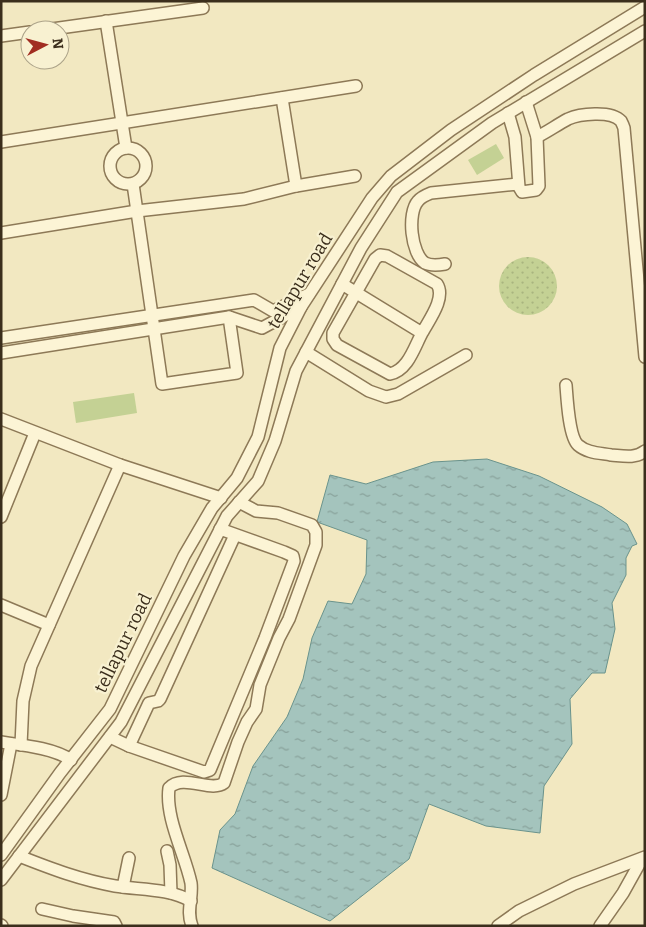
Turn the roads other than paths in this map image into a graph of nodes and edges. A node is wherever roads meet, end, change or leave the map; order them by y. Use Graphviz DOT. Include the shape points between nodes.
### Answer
graph roads {
  1 [pos="203,8"];
  2 [pos="643,11"];
  3 [pos="106,21"];
  4 [pos="70,26"];
  5 [pos="645,30"];
  6 [pos="20,33"];
  7 [pos="1,36"];
  8 [pos="356,86"];
  9 [pos="282,98"];
  10 [pos="526,102"];
  11 [pos="508,113"];
  12 [pos="122,122"];
  13 [pos="537,138"];
  14 [pos="1,142"];
  15 [pos="126,148"];
  16 [pos="355,176"];
  17 [pos="133,184"];
  18 [pos="518,184"];
  19 [pos="296,186"];
  20 [pos="136,211"];
  21 [pos="1,233"];
  22 [pos="445,264"];
  23 [pos="342,284"];
  24 [pos="355,292"];
  25 [pos="311,293"];
  26 [pos="301,307"];
  27 [pos="151,316"];
  28 [pos="229,317"];
  29 [pos="154,328"];
  30 [pos="422,333"];
  31 [pos="1,338"];
  32 [pos="306,352"];
  33 [pos="1,353"];
  34 [pos="466,355"];
  35 [pos="645,357"];
  36 [pos="566,384"];
  37 [pos="1,419"];
  38 [pos="35,433"];
  39 [pos="645,451"];
  40 [pos="120,464"];
  41 [pos="221,498"];
  42 [pos="239,502"];
  43 [pos="2,514"];
  44 [pos="220,529"];
  45 [pos="235,535"];
  46 [pos="179,567"];
  47 [pos="196,576"];
  48 [pos="1,606"];
  49 [pos="49,624"];
  50 [pos="163,640"];
  51 [pos="182,650"];
  52 [pos="110,737"];
  53 [pos="11,744"];
  54 [pos="126,744"];
  55 [pos="71,760"];
  56 [pos="1,795"];
  57 [pos="167,851"];
  58 [pos="2,852"];
  59 [pos="19,856"];
  60 [pos="129,858"];
  61 [pos="643,858"];
  62 [pos="1,880"];
  63 [pos="123,887"];
  64 [pos="170,893"];
  65 [pos="191,901"];
  66 [pos="42,909"];
  67 [pos="116,926"];
  68 [pos="192,926"];
  69 [pos="498,926"];
  70 [pos="600,926"];
  1 -- 3 [label="street"];
  2 -- 25 [label="street, tellapur road" via="534,75 458,125 391,176 372,198"];
  3 -- 4 [label="street"];
  3 -- 12 [label="street"];
  5 -- 10 [label="street"];
  6 -- 7 [label="street"];
  8 -- 9 [label="street"];
  9 -- 12 [label="street"];
  9 -- 19 [label="street"];
  10 -- 11 [label="street"];
  10 -- 13 [label="street"];
  11 -- 18 [label="street" via="515,137"];
  11 -- 23 [label="street" via="397,192"];
  12 -- 14 [label="street"];
  12 -- 15 [label="street"];
  13 -- 18 [label="street" via="539,186 536,190 522,192"];
  13 -- 35 [label="street" via="578,116 611,115 620,120 624,128"];
  15 -- 17 [label="street" via="142,154 146,164 143,177"];
  15 -- 17 [label="street" via="112,158 110,169 116,180"];
  16 -- 19 [label="street"];
  17 -- 20 [label="street"];
  18 -- 22 [label="street" via="431,193 417,202 413,210 413,244 424,262"];
  19 -- 20 [label="street" via="244,199"];
  20 -- 21 [label="street"];
  20 -- 27 [label="street"];
  23 -- 24 [label="street"];
  23 -- 32 [label="street"];
  24 -- 30 [label="street"];
  24 -- 30 [label="street" via="380,256 387,256 437,284 441,290 440,297"];
  24 -- 30 [label="street" via="333,332 337,345 390,374 403,368"];
  25 -- 26 [label="street, tellapur road"];
  25 -- 27 [label="street" via="273,310 254,300"];
  26 -- 28 [label="street" via="262,328"];
  26 -- 41 [label="street, tellapur road" via="280,348 258,437 237,478"];
  27 -- 29 [label="street"];
  27 -- 31 [label="street"];
  28 -- 29 [label="street"];
  28 -- 29 [label="street" via="237,373 162,384"];
  29 -- 33 [label="street"];
  32 -- 34 [label="street" via="370,391 386,397 398,394"];
  32 -- 42 [label="street" via="296,371 275,441 258,481"];
  36 -- 39 [label="street" via="576,443 595,453 639,456"];
  37 -- 38 [label="street"];
  38 -- 40 [label="street"];
  38 -- 43 [label="street"];
  40 -- 41 [label="street"];
  40 -- 49 [label="street"];
  41 -- 46 [label="street, tellapur road"];
  42 -- 44 [label="street"];
  42 -- 65 [label="street" via="256,511 278,513 312,525 316,532 316,545 260,685 256,709 238,742 224,783 218,786 177,783 169,788 172,816 188,871"];
  44 -- 45 [label="street"];
  44 -- 47 [label="street"];
  45 -- 51 [label="street"];
  45 -- 54 [label="street" via="287,553 293,556 294,562 210,770 204,772"];
  46 -- 47 [label="street"];
  46 -- 55 [label="street, tellapur road" via="110,709"];
  47 -- 50 [label="street"];
  48 -- 49 [label="street"];
  49 -- 53 [label="street" via="31,666"];
  50 -- 51 [label="street"];
  50 -- 52 [label="street"];
  51 -- 54 [label="street" via="160,699 149,703"];
  52 -- 54 [label="street"];
  52 -- 59 [label="street"];
  53 -- 55 [label="street" via="64,755"];
  53 -- 56 [label="street"];
  55 -- 58 [label="street, tellapur road"];
  57 -- 64 [label="street"];
  59 -- 62 [label="street"];
  59 -- 63 [label="street" via="62,874"];
  60 -- 63 [label="street"];
  61 -- 69 [label="street" via="574,884 519,911"];
  61 -- 70 [label="street"];
  63 -- 64 [label="street"];
  64 -- 65 [label="street"];
  65 -- 68 [label="street"];
  66 -- 67 [label="street" via="114,922"];
}
